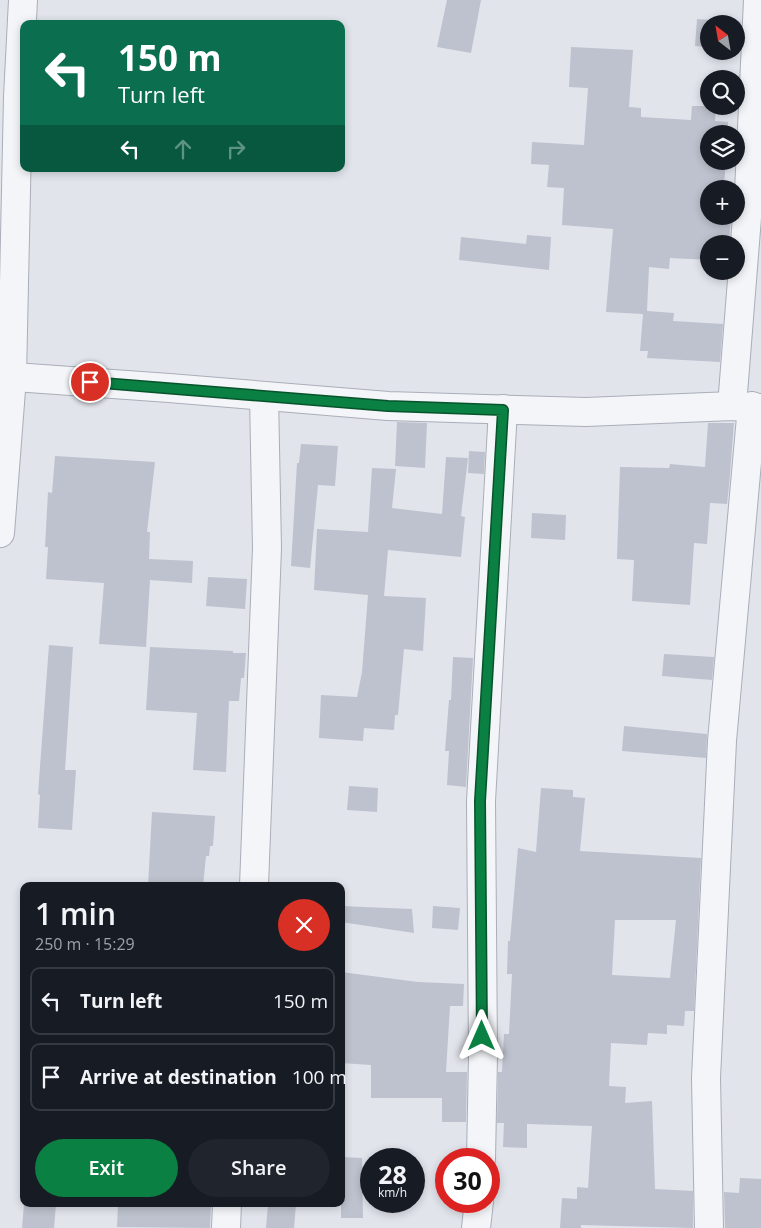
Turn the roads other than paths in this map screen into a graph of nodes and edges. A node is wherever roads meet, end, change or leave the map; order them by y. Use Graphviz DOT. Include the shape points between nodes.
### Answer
graph roads {
  1 [pos="23,0"];
  2 [pos="758,0"];
  3 [pos="22,20"];
  4 [pos="20,58"];
  5 [pos="6,377"];
  6 [pos="264,396"];
  7 [pos="748,407"];
  8 [pos="503,410"];
  9 [pos="0,533"];
  10 [pos="254,882"];
  11 [pos="481,1148"];
  12 [pos="227,1207"];
  13 [pos="478,1213"];
  14 [pos="226,1228"];
  15 [pos="476,1228"];
  16 [pos="709,1228"];
  1 -- 3 [label="street"];
  2 -- 7 [label="street" via="749,192"];
  4 -- 5 [label="street"];
  5 -- 6 [label="street"];
  5 -- 9 [label="street"];
  6 -- 8 [label="street" via="388,406"];
  6 -- 10 [label="street" via="267,548"];
  7 -- 8 [label="street" via="586,412"];
  7 -- 16 [label="street" via="722,741 706,1078"];
  8 -- 11 [label="street" via="480,801"];
  12 -- 14 [label="street"];
  13 -- 15 [label="street"];
}
